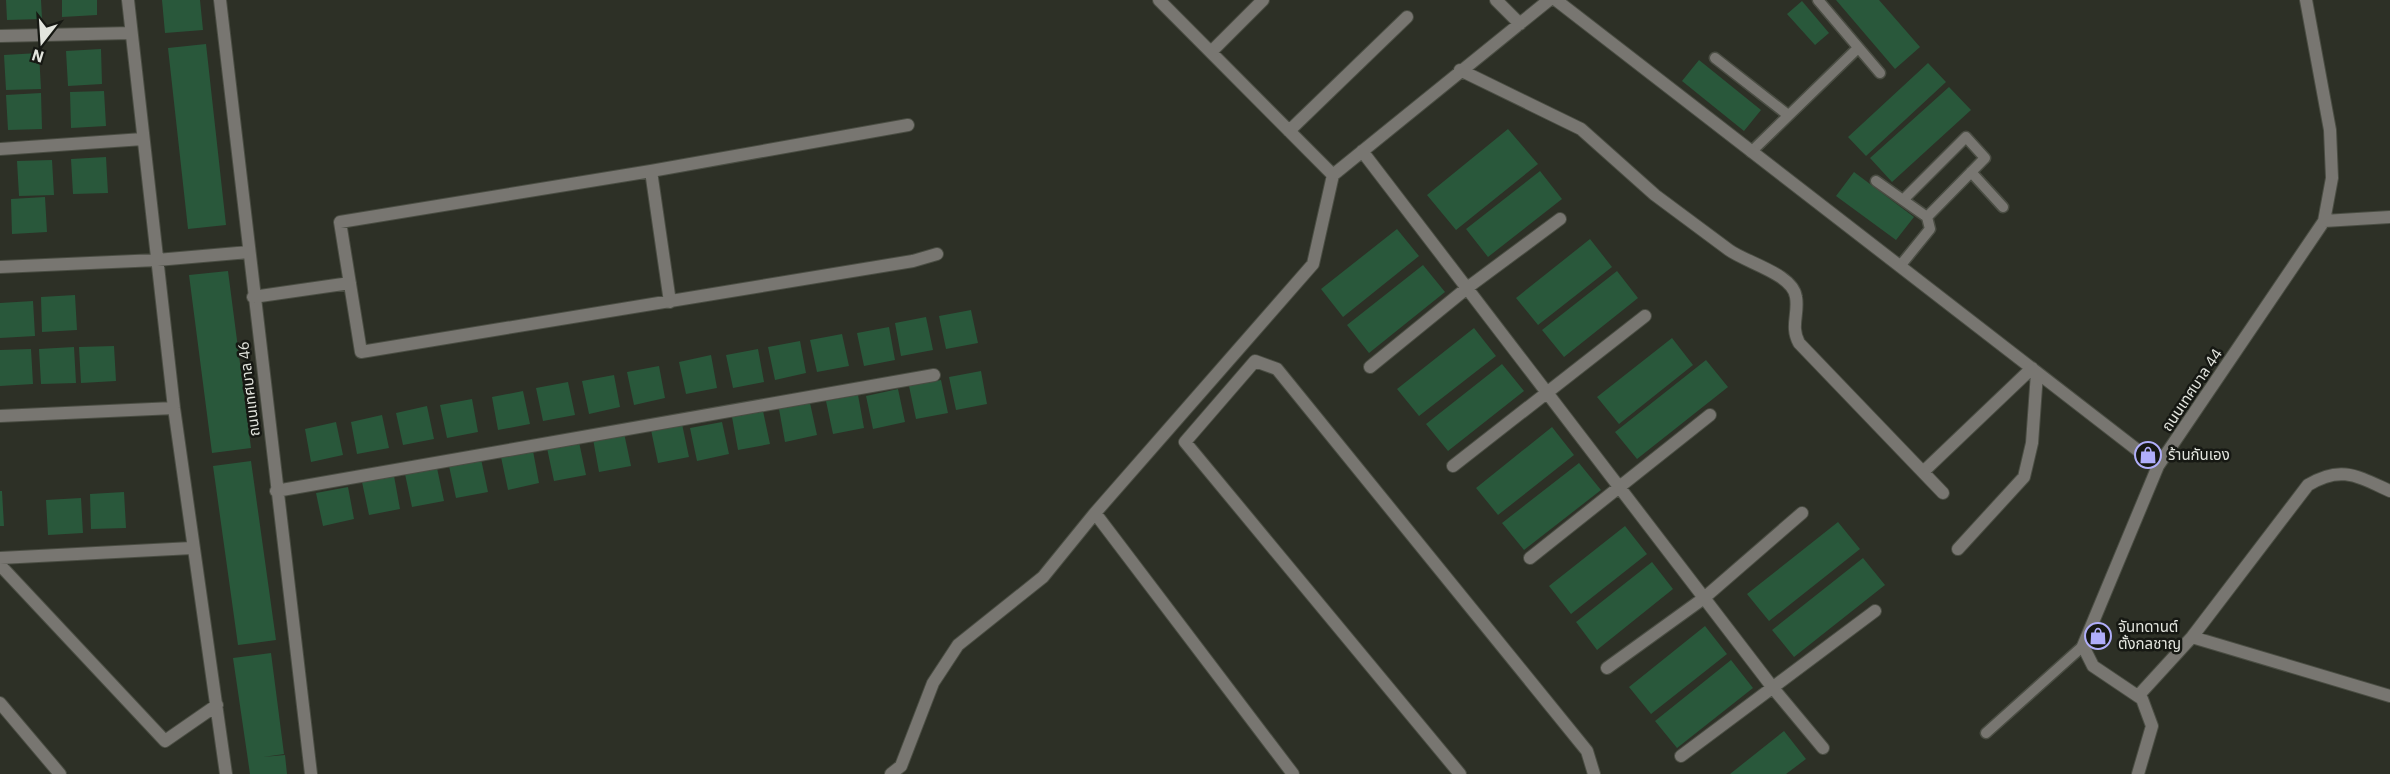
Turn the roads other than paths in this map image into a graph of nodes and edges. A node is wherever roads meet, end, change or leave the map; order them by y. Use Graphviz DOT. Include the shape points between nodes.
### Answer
graph roads {
  1 [pos="128,0"];
  2 [pos="220,0"];
  3 [pos="1159,0"];
  4 [pos="1263,0"];
  5 [pos="1496,0"];
  6 [pos="1549,0"];
  7 [pos="1556,0"];
  8 [pos="1818,0"];
  9 [pos="2306,0"];
  10 [pos="1407,17"];
  11 [pos="1520,24"];
  12 [pos="131,33"];
  13 [pos="0,36"];
  14 [pos="1858,48"];
  15 [pos="1210,52"];
  16 [pos="1715,58"];
  17 [pos="1460,70"];
  18 [pos="1880,73"];
  19 [pos="1788,116"];
  20 [pos="908,125"];
  21 [pos="1289,131"];
  22 [pos="143,139"];
  23 [pos="0,149"];
  24 [pos="1362,151"];
  25 [pos="1751,152"];
  26 [pos="651,171"];
  27 [pos="1971,172"];
  28 [pos="1333,176"];
  29 [pos="1876,182"];
  30 [pos="1902,200"];
  31 [pos="2003,207"];
  32 [pos="1927,217"];
  33 [pos="2390,218"];
  34 [pos="1560,219"];
  35 [pos="2324,221"];
  36 [pos="249,252"];
  37 [pos="937,254"];
  38 [pos="157,260"];
  39 [pos="1900,266"];
  40 [pos="0,267"];
  41 [pos="350,283"];
  42 [pos="1467,288"];
  43 [pos="253,297"];
  44 [pos="670,302"];
  45 [pos="1645,316"];
  46 [pos="1370,367"];
  47 [pos="2034,371"];
  48 [pos="934,375"];
  49 [pos="1547,393"];
  50 [pos="174,408"];
  51 [pos="1710,415"];
  52 [pos="0,417"];
  53 [pos="1453,466"];
  54 [pos="2158,466"];
  55 [pos="1923,472"];
  56 [pos="1619,487"];
  57 [pos="276,491"];
  58 [pos="2390,491"];
  59 [pos="1943,493"];
  60 [pos="1095,513"];
  61 [pos="1802,513"];
  62 [pos="192,548"];
  63 [pos="1958,549"];
  64 [pos="0,558"];
  65 [pos="1530,558"];
  66 [pos="0,565"];
  67 [pos="1704,598"];
  68 [pos="1875,611"];
  69 [pos="2192,637"];
  70 [pos="2083,646"];
  71 [pos="1607,668"];
  72 [pos="1773,688"];
  73 [pos="2138,696"];
  74 [pos="2390,696"];
  75 [pos="0,703"];
  76 [pos="217,705"];
  77 [pos="1986,733"];
  78 [pos="1823,748"];
  79 [pos="1681,756"];
  80 [pos="60,774"];
  81 [pos="226,774"];
  82 [pos="311,774"];
  83 [pos="891,774"];
  84 [pos="1293,774"];
  85 [pos="1460,774"];
  86 [pos="1594,774"];
  87 [pos="2138,774"];
  1 -- 12 [label="street"];
  2 -- 36 [label="street, ถนนเทศบาล 46"];
  3 -- 15 [label="street"];
  4 -- 15 [label="street"];
  5 -- 11 [label="street"];
  6 -- 11 [label="street"];
  7 -- 25 [label="street"];
  8 -- 14 [label="lane"];
  9 -- 35 [label="street, ถนนเทศบาล 44" via="2330,130 2332,178"];
  10 -- 21 [label="street"];
  11 -- 17 [label="street"];
  12 -- 13 [label="street"];
  12 -- 22 [label="street"];
  14 -- 18 [label="lane"];
  14 -- 19 [label="lane"];
  15 -- 21 [label="street"];
  16 -- 19 [label="lane"];
  17 -- 24 [label="street"];
  17 -- 55 [label="street" via="1581,129 1655,195 1741,259 1782,277 1793,287 1797,298 1794,332 1799,343"];
  19 -- 25 [label="lane"];
  20 -- 26 [label="street"];
  21 -- 28 [label="street"];
  22 -- 23 [label="street"];
  22 -- 38 [label="street"];
  24 -- 28 [label="street"];
  24 -- 42 [label="street"];
  25 -- 39 [label="street"];
  26 -- 41 [label="street" via="340,222"];
  26 -- 44 [label="street"];
  27 -- 30 [label="lane" via="1985,158 1966,137"];
  27 -- 31 [label="lane"];
  27 -- 32 [label="lane"];
  28 -- 60 [label="street" via="1313,264"];
  29 -- 30 [label="lane"];
  30 -- 32 [label="lane"];
  32 -- 39 [label="lane" via="1930,229"];
  33 -- 35 [label="street"];
  34 -- 42 [label="street"];
  35 -- 54 [label="street, ถนนเทศบาล 44"];
  36 -- 38 [label="street"];
  36 -- 43 [label="street, ถนนเทศบาล 46"];
  37 -- 44 [label="street"];
  38 -- 40 [label="street"];
  38 -- 50 [label="street"];
  39 -- 47 [label="street"];
  41 -- 43 [label="street"];
  41 -- 44 [label="street" via="361,352"];
  42 -- 46 [label="street"];
  42 -- 49 [label="street"];
  43 -- 57 [label="street, ถนนเทศบาล 46"];
  45 -- 49 [label="street"];
  47 -- 54 [label="street"];
  47 -- 55 [label="street"];
  47 -- 63 [label="street" via="2032,443 2024,477"];
  48 -- 57 [label="street"];
  49 -- 53 [label="street"];
  49 -- 56 [label="street"];
  50 -- 52 [label="street"];
  50 -- 62 [label="street"];
  51 -- 56 [label="street"];
  54 -- 70 [label="street, ถนนเทศบาล 44"];
  55 -- 59 [label="street"];
  56 -- 65 [label="street"];
  56 -- 67 [label="street"];
  57 -- 82 [label="street, ถนนเทศบาล 46"];
  58 -- 69 [label="street" via="2341,473 2325,475 2308,486"];
  60 -- 83 [label="street" via="1043,577 958,645 933,683 901,766"];
  60 -- 84 [label="street"];
  61 -- 67 [label="street"];
  62 -- 64 [label="street"];
  62 -- 76 [label="street"];
  66 -- 76 [label="street" via="165,741"];
  67 -- 71 [label="street"];
  67 -- 72 [label="street"];
  68 -- 72 [label="street"];
  69 -- 73 [label="street"];
  69 -- 74 [label="street"];
  70 -- 73 [label="street" via="2093,666"];
  70 -- 77 [label="lane"];
  72 -- 78 [label="street"];
  72 -- 79 [label="street"];
  73 -- 87 [label="street" via="2152,726"];
  75 -- 80 [label="street"];
  76 -- 81 [label="street"];
  85 -- 86 [label="street" via="1185,442 1255,361 1277,369 1587,751"];
}
